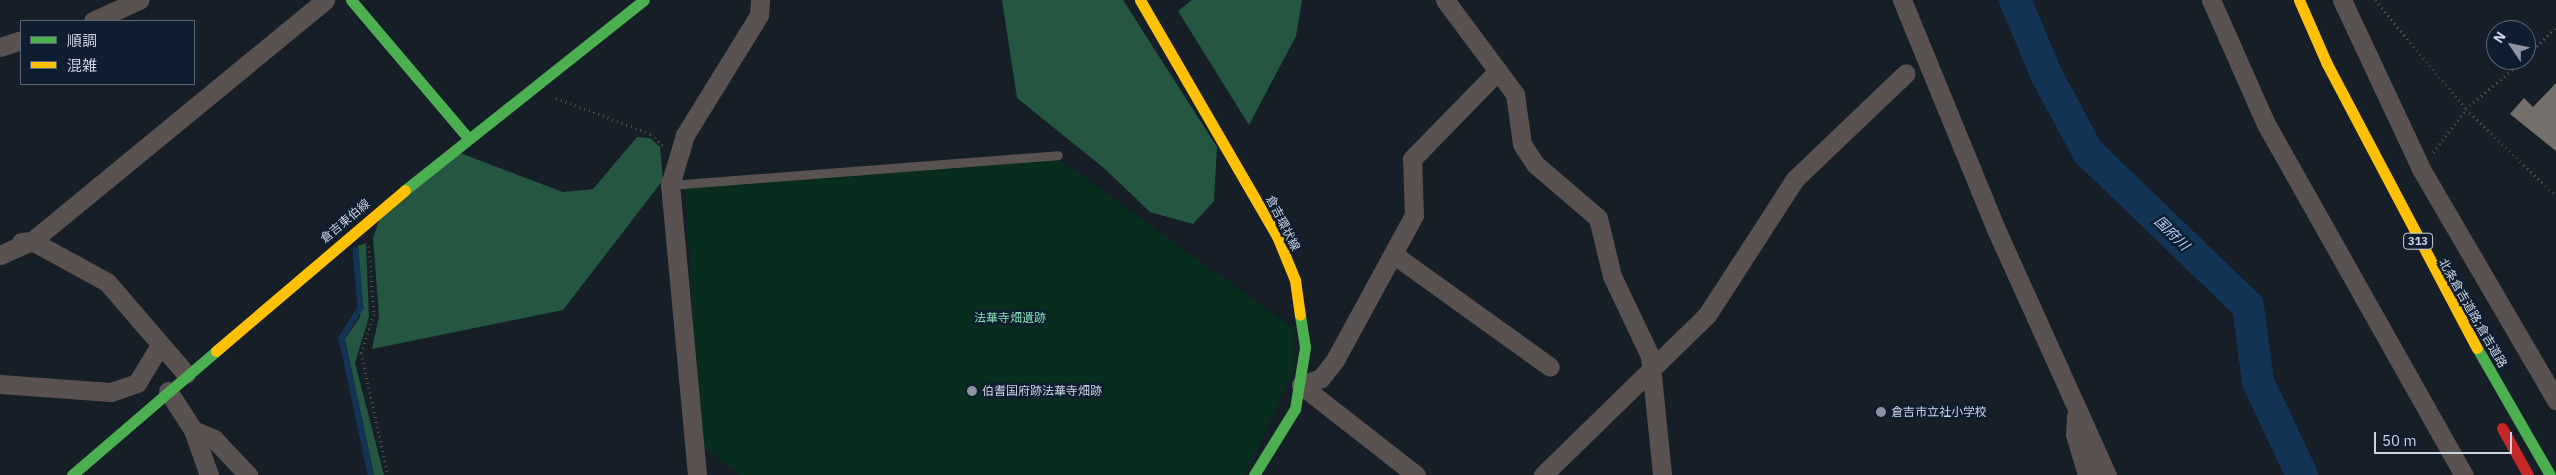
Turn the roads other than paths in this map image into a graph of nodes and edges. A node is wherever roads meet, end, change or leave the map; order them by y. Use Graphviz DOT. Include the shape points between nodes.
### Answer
graph roads {
  1 [pos="139,0"];
  2 [pos="325,0"];
  3 [pos="351,0"];
  4 [pos="644,0"];
  5 [pos="760,0"];
  6 [pos="1140,0"];
  7 [pos="1445,0"];
  8 [pos="1902,0"];
  9 [pos="2211,0"];
  10 [pos="2299,0"];
  11 [pos="2342,0"];
  12 [pos="95,20"];
  13 [pos="20,40"];
  14 [pos="0,47"];
  15 [pos="1498,71"];
  16 [pos="1906,73"];
  17 [pos="469,139"];
  18 [pos="1058,155"];
  19 [pos="670,184"];
  20 [pos="0,241"];
  21 [pos="32,241"];
  22 [pos="1393,254"];
  23 [pos="0,255"];
  24 [pos="159,347"];
  25 [pos="1550,367"];
  26 [pos="1652,368"];
  27 [pos="186,374"];
  28 [pos="0,384"];
  29 [pos="1301,385"];
  30 [pos="168,391"];
  31 [pos="2556,400"];
  32 [pos="2076,404"];
  33 [pos="2495,416"];
  34 [pos="193,430"];
  35 [pos="72,475"];
  36 [pos="209,475"];
  37 [pos="248,475"];
  38 [pos="697,475"];
  39 [pos="1254,475"];
  40 [pos="1416,475"];
  41 [pos="1543,475"];
  42 [pos="1662,475"];
  43 [pos="2087,475"];
  44 [pos="2107,475"];
  45 [pos="2464,475"];
  46 [pos="2528,475"];
  47 [pos="2550,475"];
  1 -- 12 [label="street"];
  2 -- 21 [label="street"];
  3 -- 17 [label="main road"];
  4 -- 17 [label="main road, 倉吉東伯線"];
  5 -- 19 [label="street" via="759,15 685,135"];
  6 -- 29 [label="main road, 倉吉環状線" via="1277,236 1295,280 1305,347"];
  7 -- 15 [label="street"];
  8 -- 32 [label="street" via="1995,227"];
  9 -- 45 [label="street" via="2266,124"];
  10 -- 47 [label="main road, 北条倉吉道路;倉吉道路 / 313" via="2438,280"];
  11 -- 31 [label="street" via="2421,169"];
  13 -- 14 [label="street"];
  15 -- 22 [label="street" via="1412,159 1414,214"];
  15 -- 26 [label="street" via="1515,94 1522,144 1535,164 1598,218 1612,276"];
  16 -- 26 [label="street" via="1795,179 1707,315"];
  17 -- 27 [label="main road, 倉吉東伯線" via="367,220"];
  18 -- 19 [label="lane"];
  19 -- 38 [label="street"];
  20 -- 21 [label="street"];
  21 -- 23 [label="street"];
  21 -- 24 [label="street" via="107,282"];
  22 -- 25 [label="street"];
  22 -- 29 [label="street" via="1335,360 1321,378"];
  24 -- 27 [label="street"];
  24 -- 28 [label="street" via="137,383 111,392"];
  26 -- 41 [label="street"];
  26 -- 42 [label="street"];
  27 -- 30 [label="main road, 倉吉東伯線"];
  29 -- 39 [label="main road, 倉吉環状線" via="1295,409"];
  29 -- 40 [label="street"];
  30 -- 34 [label="street"];
  30 -- 35 [label="main road, 倉吉東伯線"];
  32 -- 43 [label="street" via="2075,434"];
  32 -- 44 [label="street"];
  33 -- 46 [label="main road"];
  34 -- 36 [label="street"];
  34 -- 37 [label="street" via="214,439"];
}
